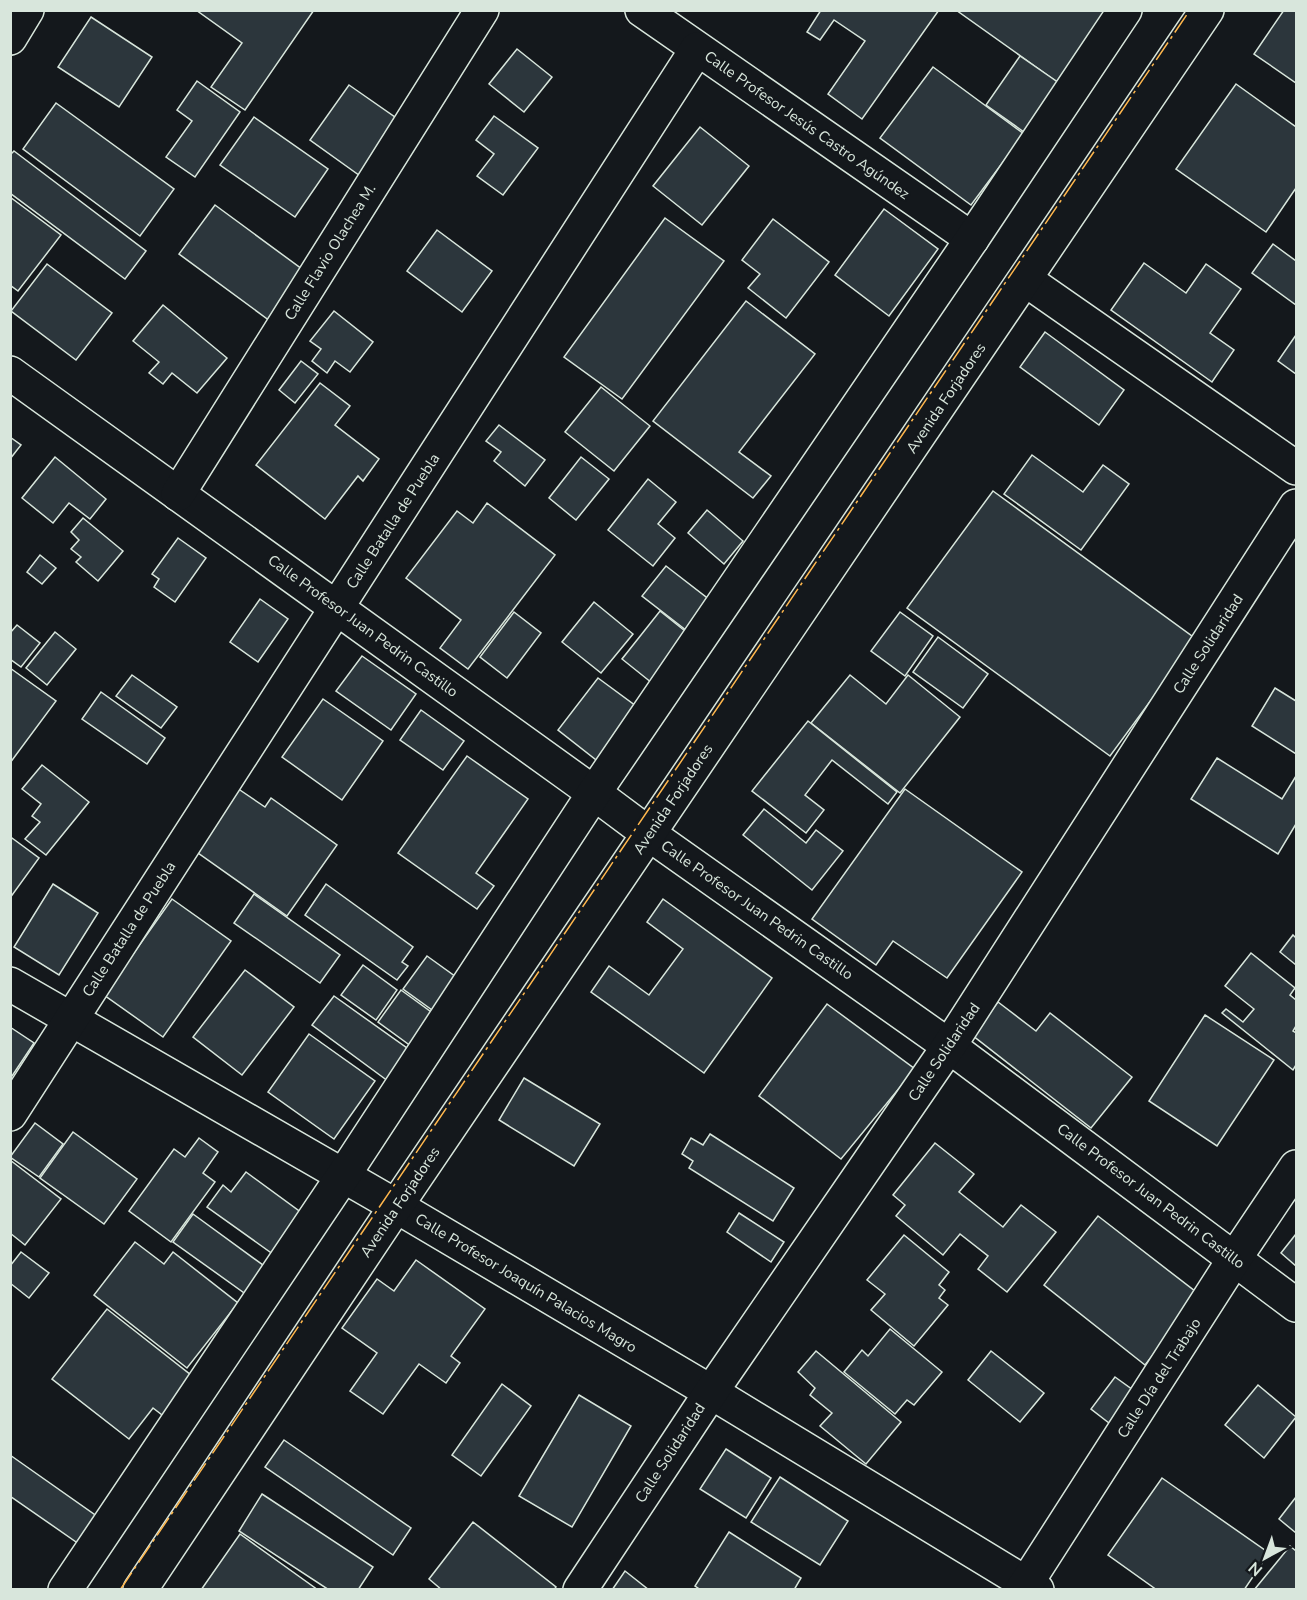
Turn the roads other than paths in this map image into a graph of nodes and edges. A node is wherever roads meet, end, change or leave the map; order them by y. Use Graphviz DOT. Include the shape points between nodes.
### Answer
graph roads {
  1 [pos="27,10"];
  2 [pos="482,10"];
  3 [pos="642,10"];
  4 [pos="1125,10"];
  5 [pos="1208,10"];
  6 [pos="10,38"];
  7 [pos="697,49"];
  8 [pos="972,239"];
  9 [pos="1026,280"];
  10 [pos="10,373"];
  11 [pos="1296,468"];
  12 [pos="178,494"];
  13 [pos="1296,506"];
  14 [pos="337,607"];
  15 [pos="594,793"];
  16 [pos="649,834"];
  17 [pos="10,984"];
  18 [pos="71,1019"];
  19 [pos="949,1046"];
  20 [pos="10,1114"];
  21 [pos="1296,1167"];
  22 [pos="343,1176"];
  23 [pos="396,1206"];
  24 [pos="1235,1258"];
  25 [pos="1296,1305"];
  26 [pos="711,1392"];
  27 [pos="1029,1587"];
  28 [pos="65,1590"];
  29 [pos="140,1590"];
  30 [pos="580,1590"];
  1 -- 6 [label="street"];
  2 -- 12 [label="street, Calle Flavio Olachea M."];
  3 -- 7 [label="street, Calle Profesor Jesús Castro Agúndez"];
  4 -- 8 [label="street"];
  5 -- 9 [label="street, Avenida Forjadores"];
  7 -- 8 [label="street, Calle Profesor Jesús Castro Agúndez"];
  7 -- 14 [label="street, Calle Batalla de Puebla"];
  8 -- 15 [label="street"];
  9 -- 11 [label="street"];
  9 -- 16 [label="street, Avenida Forjadores"];
  10 -- 12 [label="street, Calle Profesor Juan Pedrin Castillo"];
  12 -- 14 [label="street, Calle Profesor Juan Pedrin Castillo"];
  13 -- 19 [label="street, Calle Solidaridad"];
  14 -- 15 [label="street, Calle Profesor Juan Pedrin Castillo"];
  14 -- 18 [label="street, Calle Batalla de Puebla"];
  15 -- 16 [label="street, Calle Profesor Juan Pedrin Castillo"];
  15 -- 22 [label="street"];
  16 -- 19 [label="street, Calle Profesor Juan Pedrin Castillo"];
  16 -- 23 [label="street, Avenida Forjadores"];
  17 -- 18 [label="street, Calle Profesor Joaquín Palacios Magro"];
  18 -- 20 [label="street, Calle Batalla de Puebla"];
  18 -- 22 [label="street, Calle Profesor Joaquín Palacios Magro"];
  19 -- 24 [label="street, Calle Profesor Juan Pedrin Castillo"];
  19 -- 26 [label="street, Calle Solidaridad"];
  21 -- 24 [label="street, Calle Día del Trabajo"];
  22 -- 23 [label="street, Calle Profesor Joaquín Palacios Magro"];
  22 -- 28 [label="street"];
  23 -- 26 [label="street, Calle Profesor Joaquín Palacios Magro"];
  23 -- 29 [label="street, Avenida Forjadores"];
  24 -- 25 [label="street, Calle Profesor Juan Pedrin Castillo"];
  24 -- 27 [label="street, Calle Día del Trabajo"];
  26 -- 27 [label="street, Calle Profesor Joaquín Palacios Magro"];
  26 -- 30 [label="street, Calle Solidaridad"];
}
